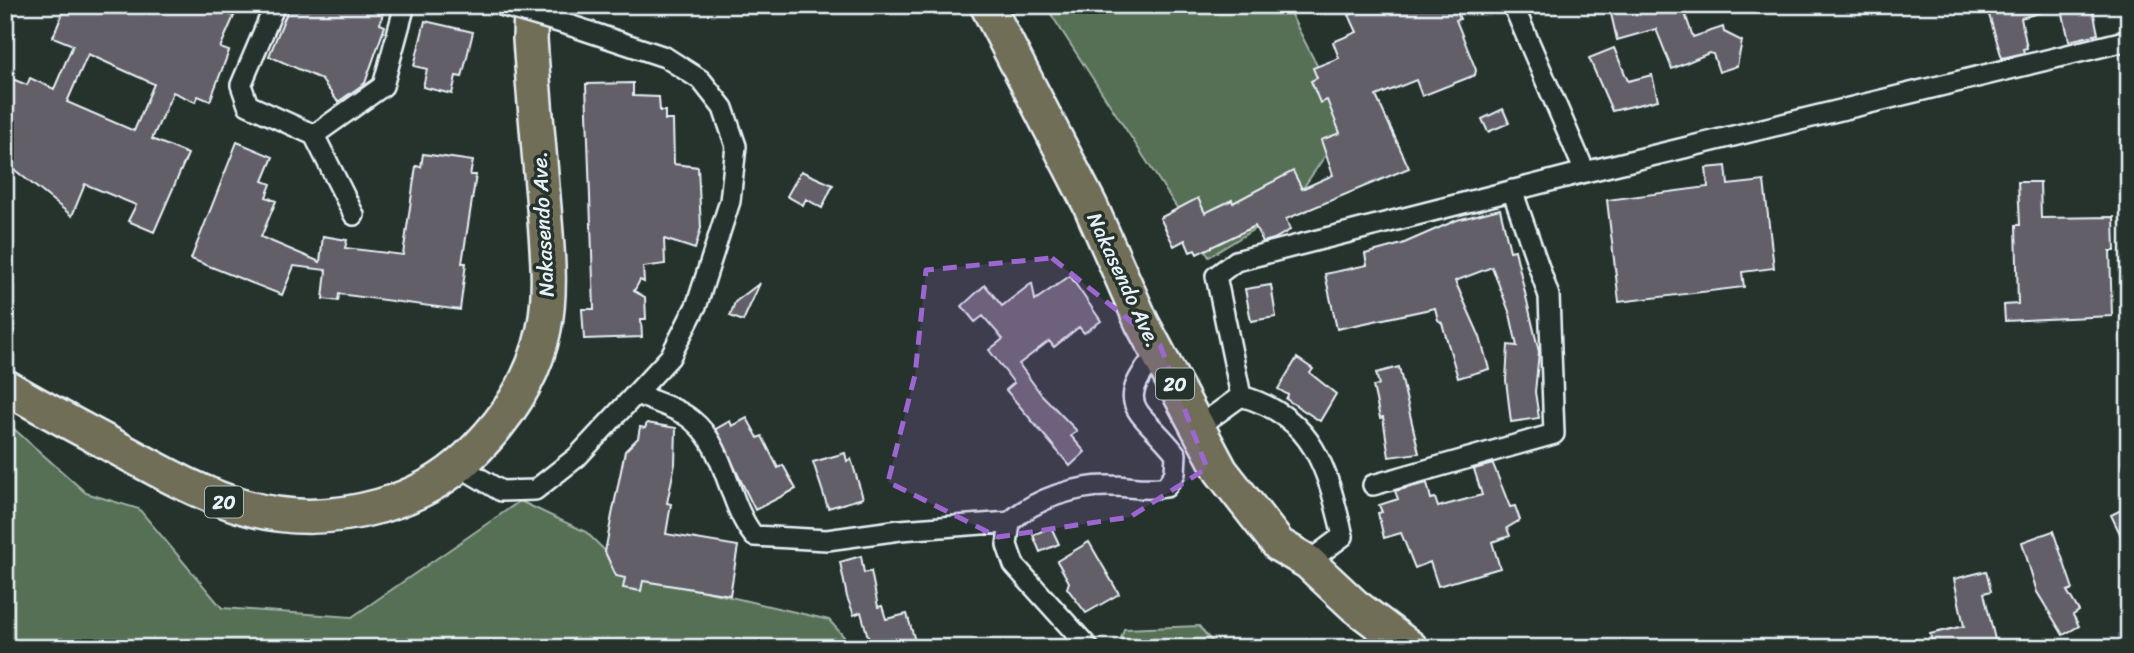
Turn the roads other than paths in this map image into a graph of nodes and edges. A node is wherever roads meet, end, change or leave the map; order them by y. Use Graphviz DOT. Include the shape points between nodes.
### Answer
graph roads {
  1 [pos="275,5"];
  2 [pos="405,5"];
  3 [pos="500,5"];
  4 [pos="531,5"];
  5 [pos="987,5"];
  6 [pos="1513,5"];
  7 [pos="2129,40"];
  8 [pos="314,135"];
  9 [pos="1585,172"];
  10 [pos="1512,190"];
  11 [pos="354,215"];
  12 [pos="1158,353"];
  13 [pos="5,386"];
  14 [pos="638,394"];
  15 [pos="1241,397"];
  16 [pos="1198,427"];
  17 [pos="459,466"];
  18 [pos="1373,485"];
  19 [pos="1010,522"];
  20 [pos="1308,562"];
  21 [pos="1089,648"];
  22 [pos="1411,648"];
  1 -- 8 [label="street" via="241,85 248,105"];
  2 -- 8 [label="street" via="383,86"];
  3 -- 14 [label="street, bridge" via="665,57 701,80 723,108 736,146 730,201 697,304 670,356"];
  4 -- 17 [label="highway, Nakasendo Ave. / 20" via="548,263 544,330 520,394 503,420"];
  5 -- 12 [label="highway, Nakasendo Ave. / 20" via="1090,205"];
  6 -- 9 [label="street"];
  7 -- 9 [label="street"];
  8 -- 11 [label="street"];
  9 -- 10 [label="street"];
  10 -- 15 [label="street" via="1236,261 1216,276"];
  10 -- 18 [label="street" via="1549,296 1554,434"];
  12 -- 16 [label="highway, Nakasendo Ave. / 20"];
  12 -- 19 [label="street" via="1136,378 1132,394 1139,415 1176,454 1175,473 1166,487 1142,491 1112,486 1081,488 1025,507"];
  13 -- 17 [label="highway, Nakasendo Ave. / 20" via="195,491 275,516 310,518 400,500"];
  14 -- 17 [label="street" via="577,457 535,490 501,492"];
  14 -- 19 [label="street" via="692,420 714,450 754,536 827,540"];
  15 -- 16 [label="street"];
  15 -- 20 [label="street" via="1269,404 1299,426 1317,452 1343,536"];
  16 -- 20 [label="highway, Nakasendo Ave. / 20" via="1221,471 1279,545"];
  19 -- 21 [label="street" via="1007,545 1014,565"];
  20 -- 22 [label="highway, Nakasendo Ave. / 20" via="1355,607"];
}
